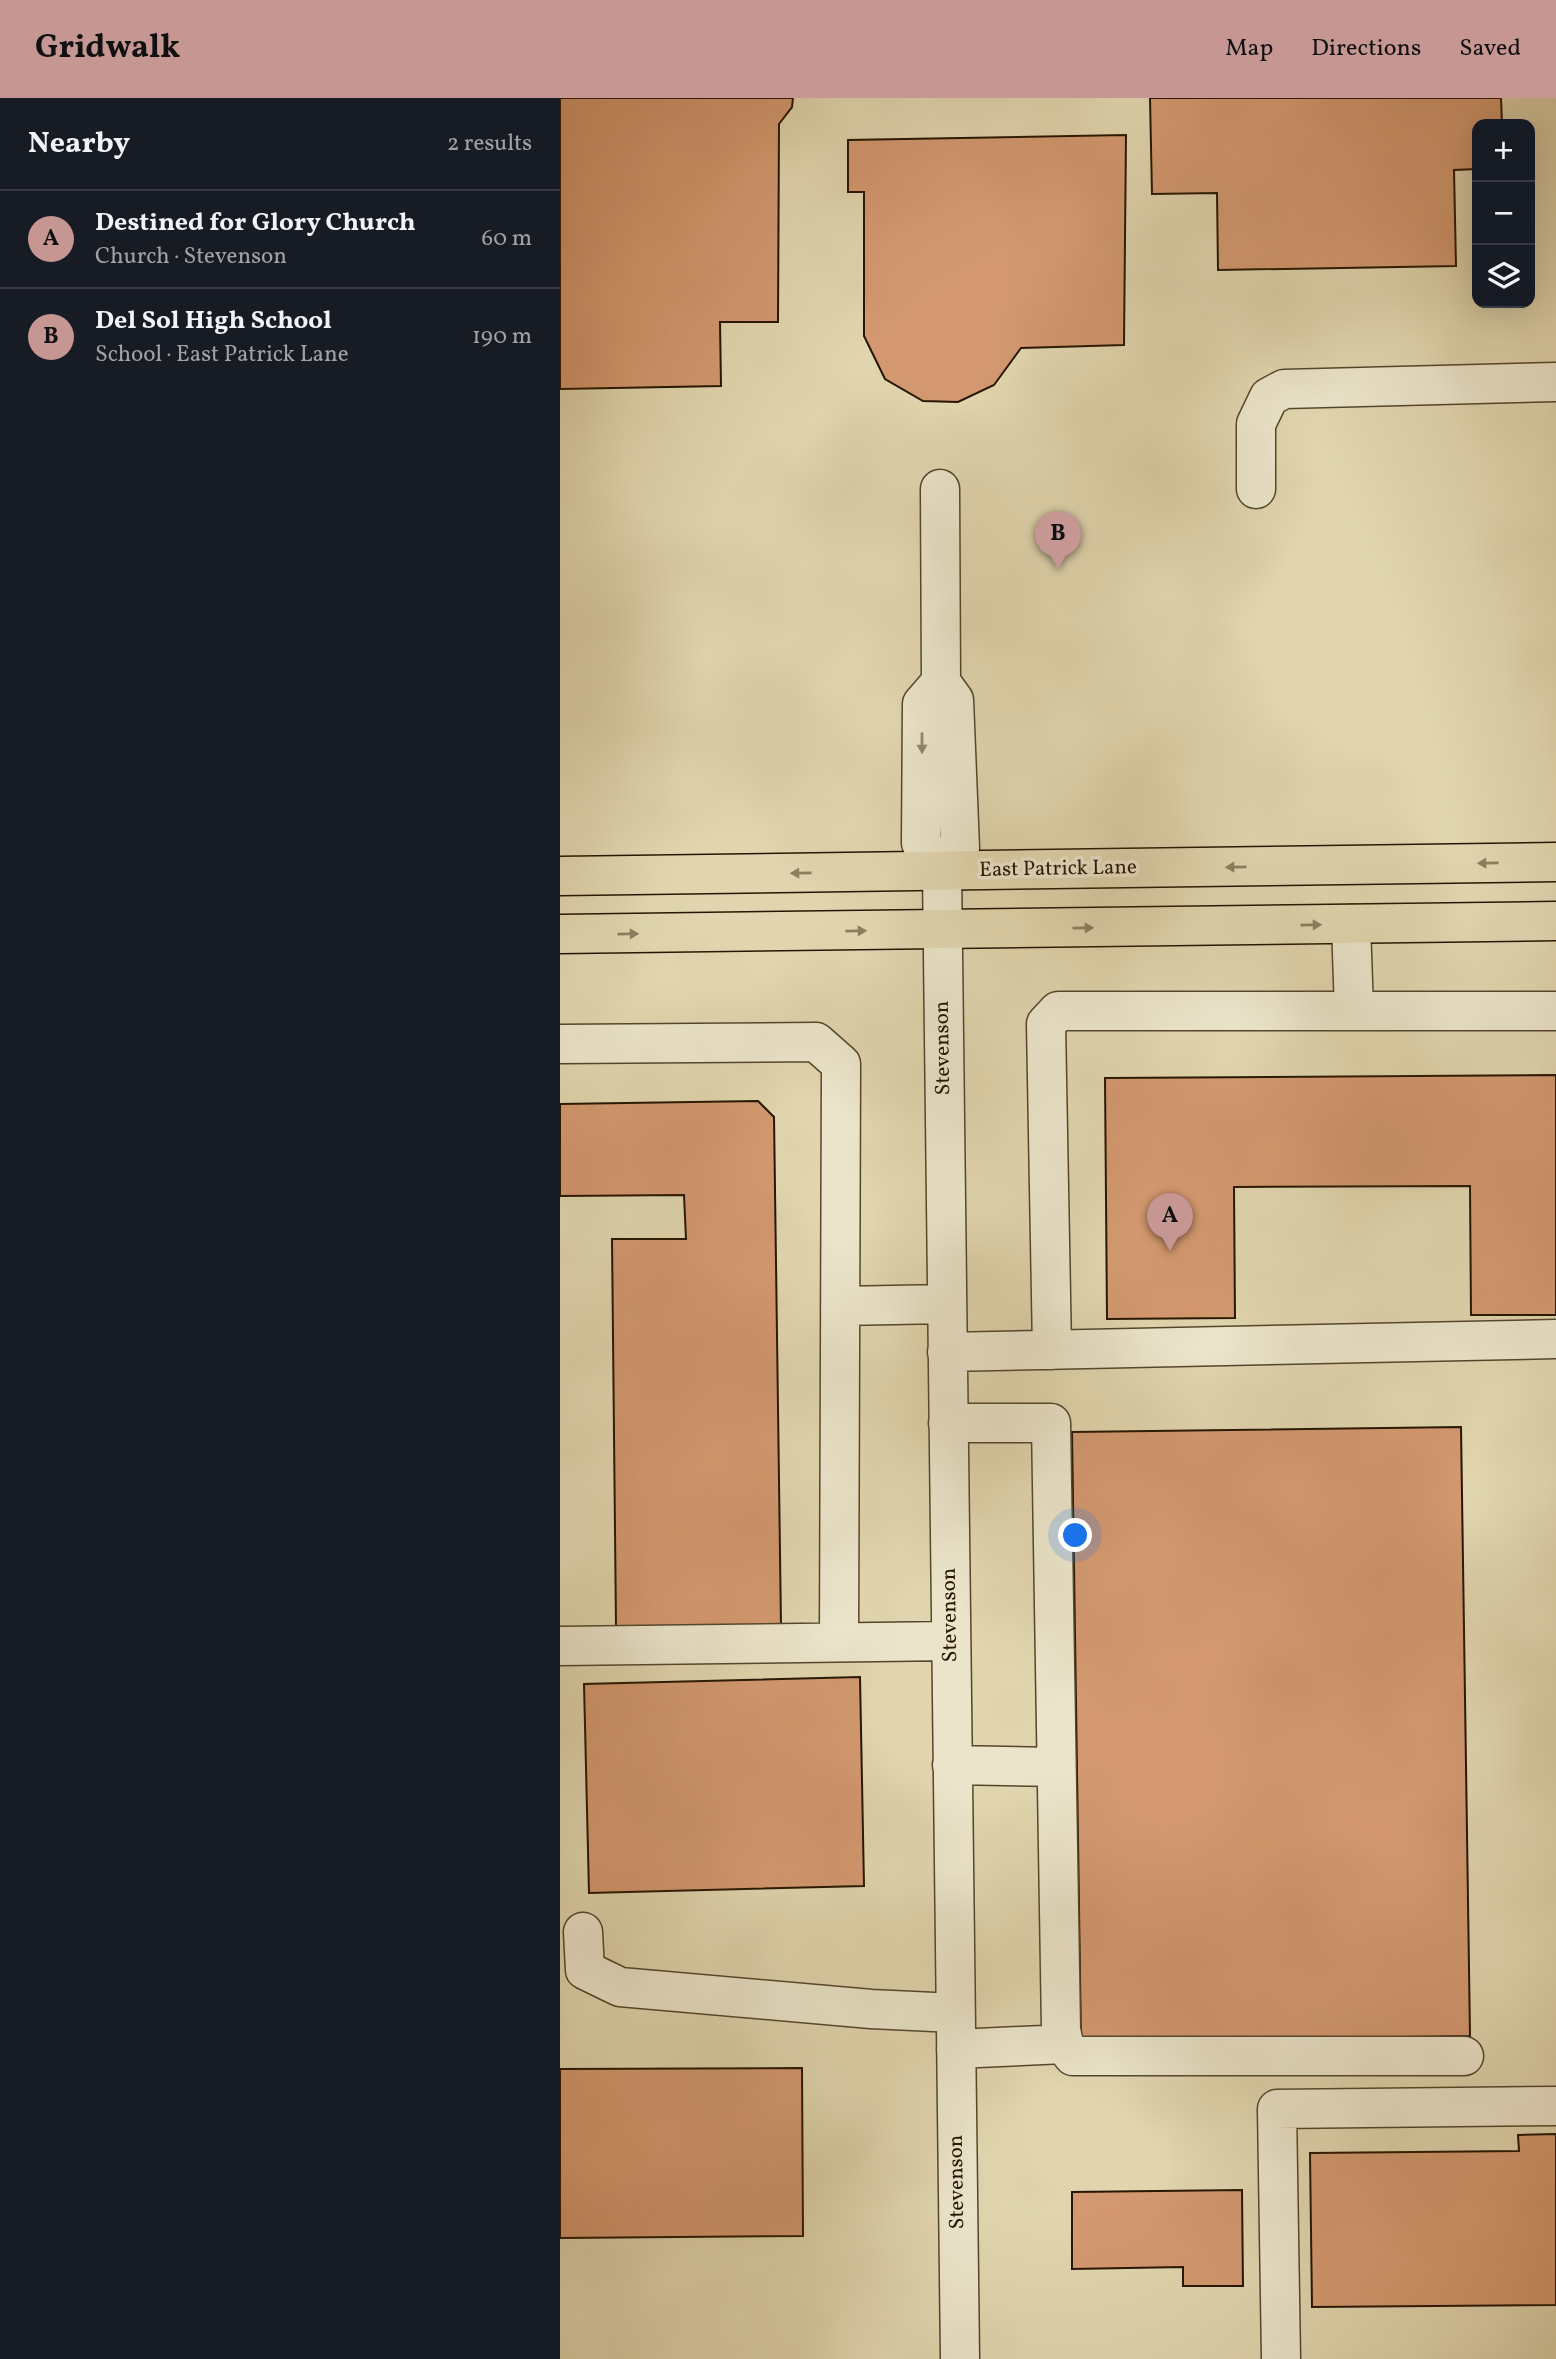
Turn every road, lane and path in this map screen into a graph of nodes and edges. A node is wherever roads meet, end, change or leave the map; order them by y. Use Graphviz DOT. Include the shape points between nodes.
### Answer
graph roads {
  1 [pos="1556,382"];
  2 [pos="940,489"];
  3 [pos="1256,489"];
  4 [pos="1556,862"];
  5 [pos="942,871"];
  6 [pos="560,876"];
  7 [pos="1556,921"];
  8 [pos="1351,924"];
  9 [pos="941,930"];
  10 [pos="560,934"];
  11 [pos="1354,1011"];
  12 [pos="1556,1011"];
  13 [pos="560,1044"];
  14 [pos="946,1304"];
  15 [pos="840,1306"];
  16 [pos="1556,1339"];
  17 [pos="1052,1350"];
  18 [pos="947,1352"];
  19 [pos="948,1423"];
  20 [pos="951,1641"];
  21 [pos="839,1642"];
  22 [pos="560,1646"];
  23 [pos="952,1765"];
  24 [pos="1055,1767"];
  25 [pos="583,1932"];
  26 [pos="955,2031"];
  27 [pos="1064,2044"];
  28 [pos="1464,2056"];
  29 [pos="1556,2106"];
  30 [pos="960,2359"];
  31 [pos="1280,2359"];
  1 -- 3 [label="street" via="1284,389 1269,397 1256,424"];
  2 -- 5 [label="street" via="941,682 954,700 960,848"];
  4 -- 5 [label="main road, East Patrick Lane, one-way"];
  5 -- 6 [label="main road, East Patrick Lane, one-way"];
  5 -- 9 [label="street, Stevenson"];
  7 -- 8 [label="main road"];
  9 -- 8 [label="main road, one-way"];
  8 -- 11 [label="street"];
  10 -- 9 [label="main road, one-way"];
  9 -- 14 [label="street, Stevenson"];
  11 -- 12 [label="street"];
  11 -- 17 [label="street" via="1058,1011 1046,1024"];
  13 -- 15 [label="street" via="816,1042 841,1063"];
  14 -- 15 [label="street"];
  14 -- 18 [label="street, Stevenson"];
  15 -- 21 [label="street"];
  16 -- 17 [label="street"];
  17 -- 18 [label="street"];
  18 -- 19 [label="street, Stevenson"];
  19 -- 20 [label="street, Stevenson"];
  19 -- 24 [label="street" via="1051,1423"];
  20 -- 21 [label="street"];
  20 -- 23 [label="street, Stevenson"];
  21 -- 22 [label="street"];
  23 -- 24 [label="street"];
  23 -- 26 [label="street, Stevenson"];
  24 -- 27 [label="street"];
  25 -- 26 [label="street" via="585,1970 620,1987 871,2009"];
  26 -- 27 [label="street"];
  26 -- 30 [label="street, Stevenson"];
  27 -- 28 [label="street" via="1073,2056"];
  29 -- 31 [label="street" via="1277,2109"];
}
